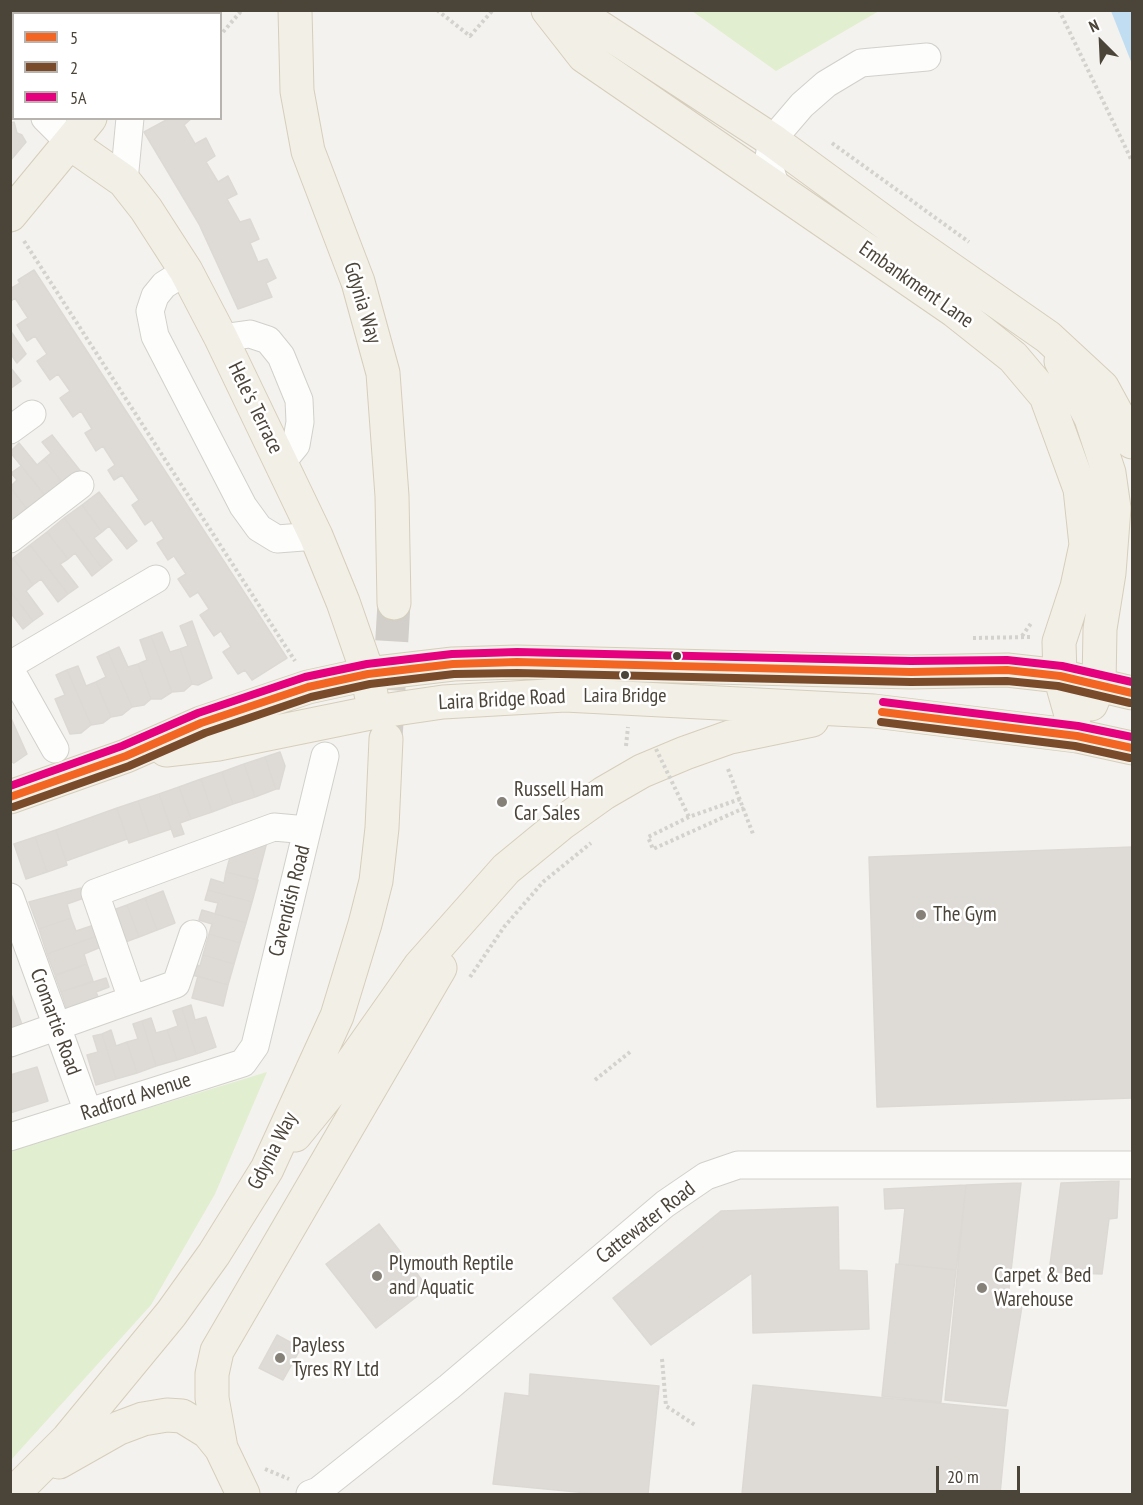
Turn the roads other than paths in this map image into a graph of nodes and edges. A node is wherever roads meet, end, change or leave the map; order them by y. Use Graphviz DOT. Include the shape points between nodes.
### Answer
graph roads {
  1 [pos="295,10"];
  2 [pos="548,10"];
  3 [pos="555,10"];
  4 [pos="927,57"];
  5 [pos="50,120"];
  6 [pos="130,120"];
  7 [pos="80,131"];
  8 [pos="772,140"];
  9 [pos="124,181"];
  10 [pos="777,190"];
  11 [pos="14,223"];
  12 [pos="186,270"];
  13 [pos="1048,337"];
  14 [pos="222,338"];
  15 [pos="32,414"];
  16 [pos="10,430"];
  17 [pos="1132,442"];
  18 [pos="282,462"];
  19 [pos="80,485"];
  20 [pos="315,536"];
  21 [pos="10,539"];
  22 [pos="156,579"];
  23 [pos="394,603"];
  24 [pos="10,667"];
  25 [pos="368,674"];
  26 [pos="1060,676"];
  27 [pos="1100,684"];
  28 [pos="1132,693"];
  29 [pos="874,711"];
  30 [pos="380,725"];
  31 [pos="1077,736"];
  32 [pos="1132,748"];
  33 [pos="55,749"];
  34 [pos="126,756"];
  35 [pos="325,756"];
  36 [pos="10,796"];
  37 [pos="307,830"];
  38 [pos="11,902"];
  39 [pos="474,903"];
  40 [pos="193,934"];
  41 [pos="132,999"];
  42 [pos="57,1028"];
  43 [pos="10,1043"];
  44 [pos="255,1046"];
  45 [pos="88,1112"];
  46 [pos="10,1137"];
  47 [pos="1132,1165"];
  48 [pos="267,1169"];
  49 [pos="220,1448"];
  50 [pos="323,1493"];
  51 [pos="13,1494"];
  52 [pos="243,1494"];
  1 -- 23 [label="main road, Gdynia Way" via="297,91 308,151 358,282 383,373 392,496"];
  2 -- 10 [label="main road, Embankment Lane" via="584,56"];
  3 -- 8 [label="main road, Embankment Lane" via="596,25"];
  4 -- 8 [label="street" via="861,63 826,84"];
  5 -- 7 [label="street"];
  6 -- 9 [label="street"];
  7 -- 9 [label="main road, Hele's Terrace"];
  7 -- 11 [label="main road"];
  8 -- 10 [label="street" via="768,163"];
  8 -- 13 [label="main road, Embankment Lane"];
  9 -- 12 [label="main road, Hele's Terrace"];
  10 -- 26 [label="main road, Embankment Lane" via="956,310 1013,357 1046,396 1080,489 1086,545 1059,642"];
  12 -- 14 [label="main road, Hele's Terrace"];
  12 -- 20 [label="street" via="155,296 150,311 155,336 243,506 259,528 277,539"];
  13 -- 17 [label="main road, Embankment Lane" via="1102,387"];
  13 -- 27 [label="main road, Embankment Lane" via="1091,418 1109,473 1114,508 1100,629"];
  14 -- 18 [label="main road, Hele's Terrace"];
  14 -- 18 [label="street" via="250,334 268,340 282,356 299,400 300,422 296,445"];
  15 -- 16 [label="street"];
  18 -- 20 [label="main road, Hele's Terrace"];
  19 -- 21 [label="street"];
  20 -- 25 [label="main road, Hele's Terrace"];
  22 -- 24 [label="street"];
  24 -- 33 [label="street"];
  25 -- 26 [label="main road, Laira Bridge Road" via="453,664 517,662 911,672 1007,670"];
  25 -- 30 [label="main road, Hele's Terrace"];
  25 -- 34 [label="main road, Laira Bridge Road" via="308,687 201,723"];
  26 -- 27 [label="main road, Laira Bridge Road"];
  26 -- 31 [label="main road, Embankment Lane"];
  27 -- 28 [label="main road, Laira Bridge Road"];
  27 -- 31 [label="main road"];
  29 -- 30 [label="main road, Laira Bridge Road" via="566,695 443,702"];
  29 -- 31 [label="main road, Laira Bridge Road"];
  29 -- 39 [label="main road" via="789,723 730,737 642,771 562,823 506,869"];
  30 -- 34 [label="main road, Laira Bridge Road"];
  30 -- 48 [label="main road, Gdynia Way" via="382,828 376,881 337,1016"];
  31 -- 32 [label="main road, Laira Bridge Road"];
  34 -- 36 [label="main road, Laira Bridge Road"];
  35 -- 37 [label="street, Cavendish Road"];
  37 -- 41 [label="street" via="274,827 95,893"];
  37 -- 44 [label="street, Cavendish Road"];
  38 -- 42 [label="street, Cromartie Road"];
  39 -- 48 [label="main road" via="420,966 339,1081"];
  39 -- 49 [label="main road" via="428,991 217,1351 212,1398"];
  40 -- 41 [label="street" via="176,984"];
  41 -- 42 [label="street"];
  42 -- 43 [label="street"];
  42 -- 45 [label="street, Cromartie Road"];
  44 -- 45 [label="street, Radford Avenue" via="243,1062"];
  45 -- 46 [label="street, Radford Avenue"];
  47 -- 50 [label="street, Cattewater Road" via="738,1165 706,1176 665,1204"];
  48 -- 51 [label="main road, Gdynia Way" via="171,1314 68,1439"];
  49 -- 51 [label="main road" via="208,1432 182,1416 143,1419 70,1454"];
  49 -- 52 [label="main road"];
}
